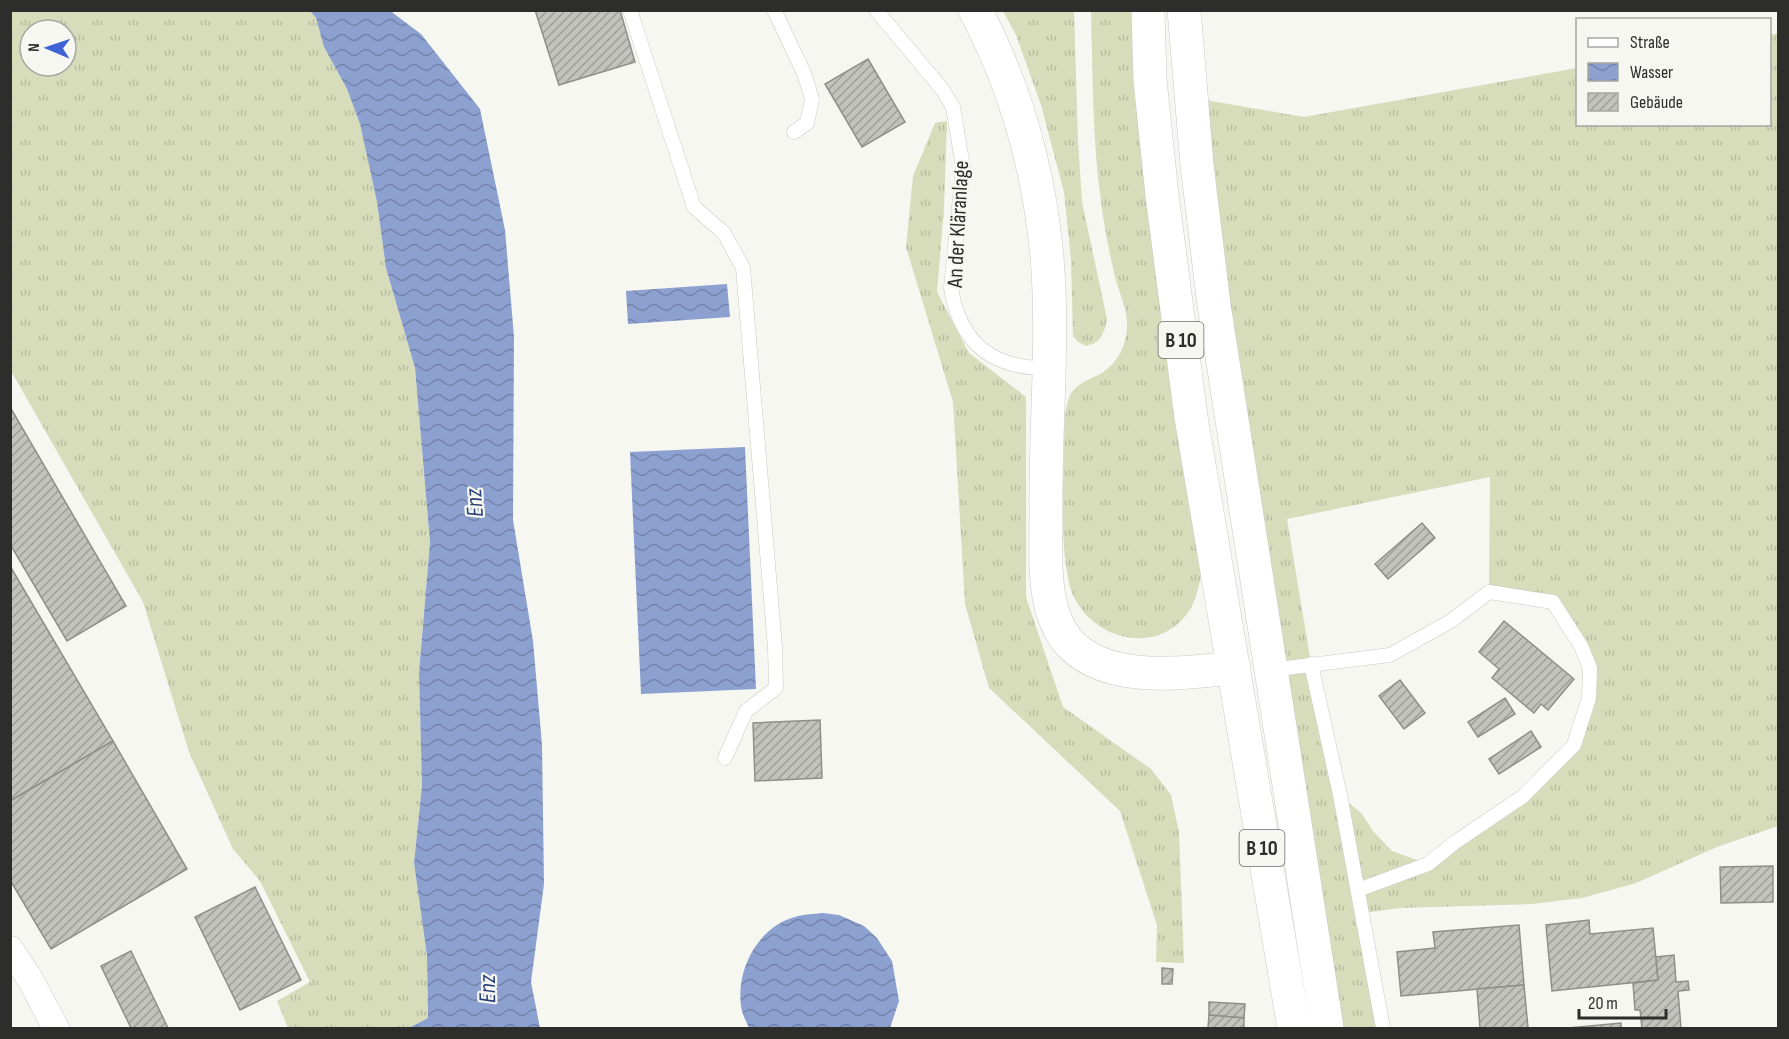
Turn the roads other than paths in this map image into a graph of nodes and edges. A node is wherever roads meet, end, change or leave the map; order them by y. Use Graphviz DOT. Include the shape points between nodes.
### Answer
graph roads {
  1 [pos="630,10"];
  2 [pos="774,10"];
  3 [pos="876,10"];
  4 [pos="975,10"];
  5 [pos="1148,10"];
  6 [pos="1184,10"];
  7 [pos="794,132"];
  8 [pos="1048,368"];
  9 [pos="1261,612"];
  10 [pos="1311,664"];
  11 [pos="1234,668"];
  12 [pos="1270,670"];
  13 [pos="1276,710"];
  14 [pos="725,758"];
  15 [pos="1358,890"];
  16 [pos="10,949"];
  17 [pos="56,1029"];
  18 [pos="1294,1029"];
  19 [pos="1327,1029"];
  20 [pos="1383,1029"];
  1 -- 14 [label="lane" via="694,207 723,233 743,268 776,688 746,711"];
  2 -- 7 [label="lane" via="812,99 807,123"];
  3 -- 8 [label="lane, An der Kläranlage" via="953,107 963,167 951,288 960,320 992,358"];
  4 -- 8 [label="main road" via="993,45 1020,118 1040,195 1050,320"];
  5 -- 11 [label="main road, B 10" via="1150,80 1173,280 1191,417"];
  6 -- 9 [label="main road, B 10" via="1214,306"];
  8 -- 11 [label="main road" via="1046,562 1049,600 1058,628 1077,650 1109,667 1163,673"];
  9 -- 11 [label="main road"];
  9 -- 12 [label="main road, B 10"];
  10 -- 12 [label="lane"];
  10 -- 15 [label="lane"];
  10 -- 15 [label="lane" via="1390,655 1450,621 1490,592 1553,602 1590,668 1589,698 1574,745 1522,797 1428,864"];
  11 -- 13 [label="main road" via="1256,682"];
  11 -- 18 [label="main road, B 10"];
  12 -- 13 [label="main road, B 10"];
  13 -- 19 [label="main road, B 10"];
  15 -- 20 [label="lane"];
  16 -- 17 [label="street"];
}
